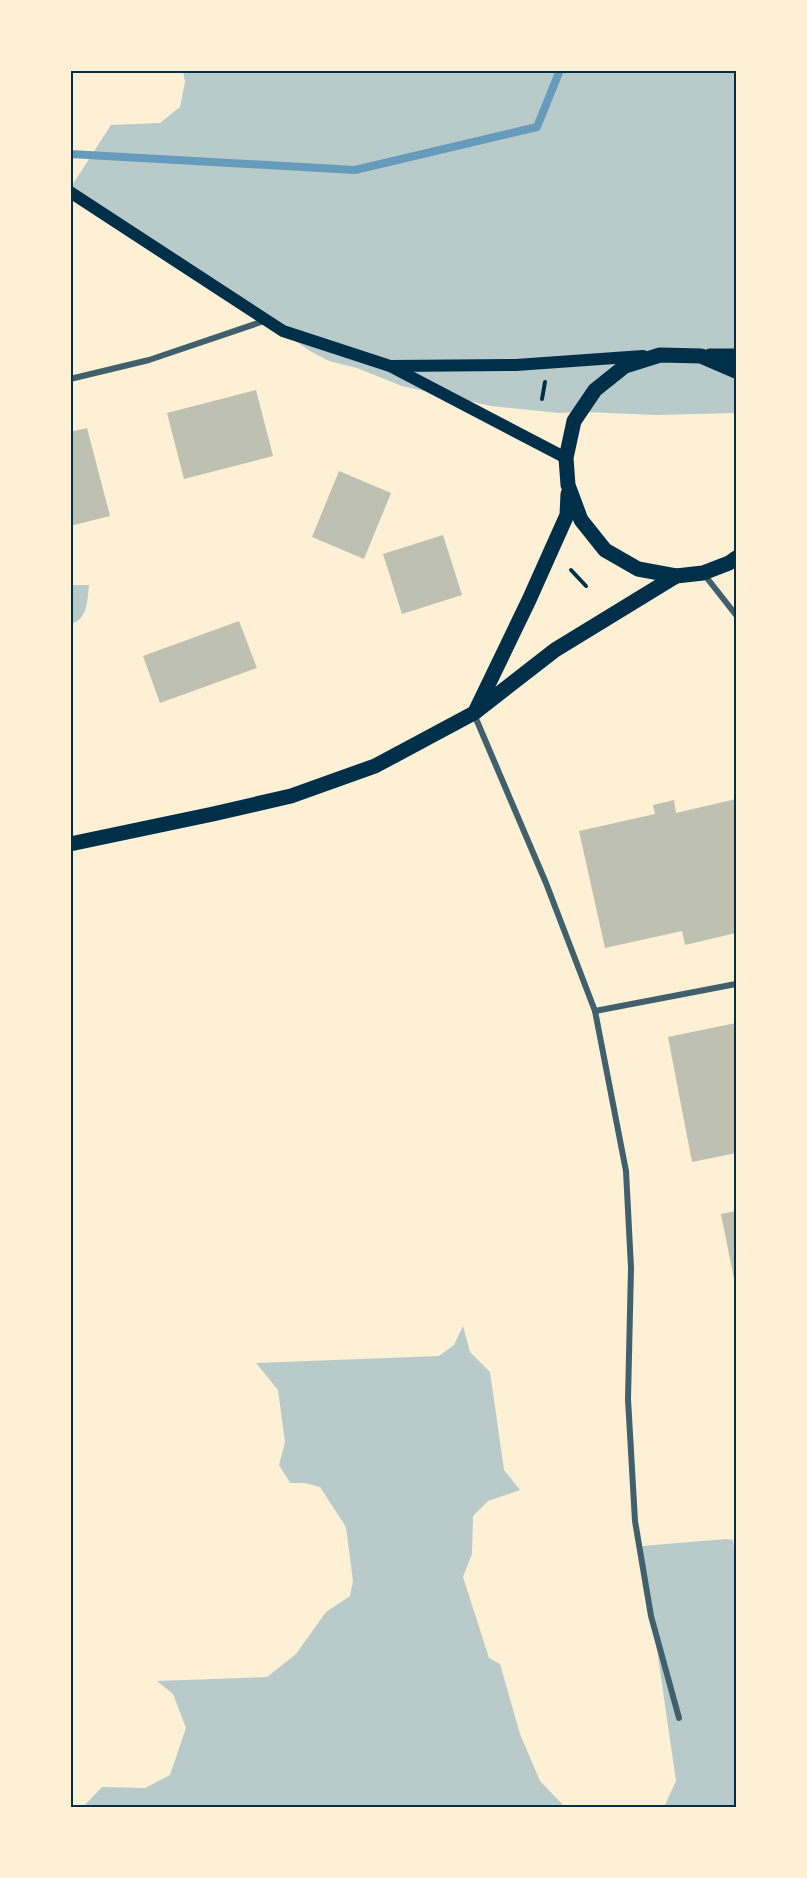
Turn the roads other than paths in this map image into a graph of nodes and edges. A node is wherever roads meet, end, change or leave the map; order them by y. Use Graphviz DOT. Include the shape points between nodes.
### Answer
graph roads {
  1 [pos="70,192"];
  2 [pos="267,320"];
  3 [pos="660,355"];
  4 [pos="701,356"];
  5 [pos="736,356"];
  6 [pos="390,366"];
  7 [pos="736,371"];
  8 [pos="70,379"];
  9 [pos="566,458"];
  10 [pos="568,485"];
  11 [pos="736,558"];
  12 [pos="703,573"];
  13 [pos="675,576"];
  14 [pos="736,615"];
  15 [pos="474,713"];
  16 [pos="70,844"];
  17 [pos="736,984"];
  18 [pos="595,1011"];
  19 [pos="679,1718"];
  1 -- 2 [label="main road"];
  2 -- 6 [label="main road" via="283,331"];
  2 -- 8 [label="street" via="149,360"];
  3 -- 4 [label="main road"];
  3 -- 6 [label="main road" via="516,365"];
  3 -- 9 [label="main road" via="625,366 595,390 574,421"];
  4 -- 5 [label="main road"];
  4 -- 7 [label="main road"];
  6 -- 9 [label="main road"];
  9 -- 10 [label="main road"];
  10 -- 13 [label="main road" via="581,520 605,550 638,569"];
  10 -- 15 [label="main road" via="567,515"];
  11 -- 12 [label="main road"];
  12 -- 13 [label="main road"];
  12 -- 14 [label="street"];
  13 -- 15 [label="main road" via="555,650"];
  15 -- 16 [label="main road" via="375,766 291,796"];
  15 -- 18 [label="street"];
  17 -- 18 [label="street"];
  18 -- 19 [label="street" via="626,1171 632,1268 628,1399 635,1521 651,1616"];
}
